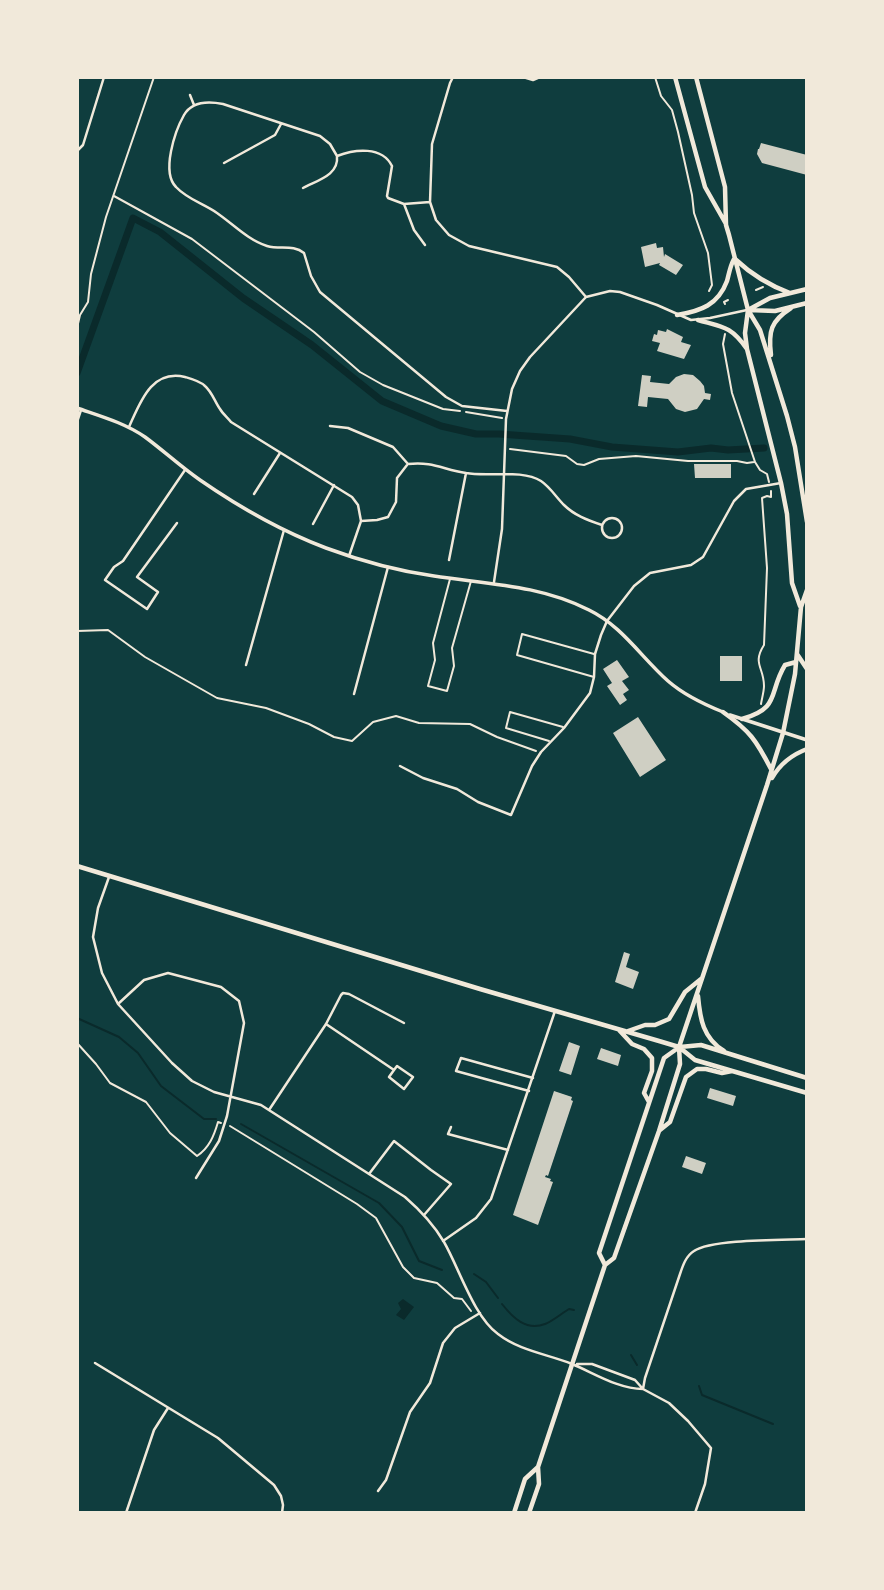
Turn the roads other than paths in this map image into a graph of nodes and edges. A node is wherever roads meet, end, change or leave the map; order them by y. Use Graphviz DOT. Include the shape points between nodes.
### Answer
graph roads {
  1 [pos="104,77"];
  2 [pos="453,77"];
  3 [pos="523,77"];
  4 [pos="540,77"];
  5 [pos="675,77"];
  6 [pos="696,77"];
  7 [pos="190,95"];
  8 [pos="194,105"];
  9 [pos="282,124"];
  10 [pos="77,151"];
  11 [pos="337,156"];
  12 [pos="224,163"];
  13 [pos="303,188"];
  14 [pos="430,202"];
  15 [pos="404,204"];
  16 [pos="726,225"];
  17 [pos="425,244"];
  18 [pos="734,259"];
  19 [pos="807,289"];
  20 [pos="790,293"];
  21 [pos="586,298"];
  22 [pos="807,303"];
  23 [pos="791,307"];
  24 [pos="748,310"];
  25 [pos="677,315"];
  26 [pos="698,320"];
  27 [pos="747,349"];
  28 [pos="772,366"];
  29 [pos="79,409"];
  30 [pos="507,411"];
  31 [pos="506,419"];
  32 [pos="512,419"];
  33 [pos="77,422"];
  34 [pos="330,426"];
  35 [pos="128,428"];
  36 [pos="280,453"];
  37 [pos="408,464"];
  38 [pos="185,470"];
  39 [pos="466,473"];
  40 [pos="504,475"];
  41 [pos="781,483"];
  42 [pos="334,485"];
  43 [pos="254,494"];
  44 [pos="362,521"];
  45 [pos="807,522"];
  46 [pos="177,523"];
  47 [pos="313,524"];
  48 [pos="601,525"];
  49 [pos="284,530"];
  50 [pos="349,556"];
  51 [pos="449,560"];
  52 [pos="388,567"];
  53 [pos="450,578"];
  54 [pos="471,580"];
  55 [pos="494,582"];
  56 [pos="807,590"];
  57 [pos="801,607"];
  58 [pos="607,621"];
  59 [pos="797,653"];
  60 [pos="596,654"];
  61 [pos="796,662"];
  62 [pos="246,665"];
  63 [pos="807,668"];
  64 [pos="594,677"];
  65 [pos="354,694"];
  66 [pos="723,712"];
  67 [pos="742,719"];
  68 [pos="564,728"];
  69 [pos="783,733"];
  70 [pos="807,740"];
  71 [pos="550,741"];
  72 [pos="807,750"];
  73 [pos="400,766"];
  74 [pos="772,770"];
  75 [pos="767,785"];
  76 [pos="77,866"];
  77 [pos="109,876"];
  78 [pos="702,978"];
  79 [pos="698,991"];
  80 [pos="118,1004"];
  81 [pos="556,1010"];
  82 [pos="404,1023"];
  83 [pos="326,1024"];
  84 [pos="618,1029"];
  85 [pos="628,1032"];
  86 [pos="679,1047"];
  87 [pos="730,1054"];
  88 [pos="394,1070"];
  89 [pos="733,1071"];
  90 [pos="533,1078"];
  91 [pos="807,1078"];
  92 [pos="528,1091"];
  93 [pos="807,1093"];
  94 [pos="231,1097"];
  95 [pos="649,1102"];
  96 [pos="269,1110"];
  97 [pos="451,1127"];
  98 [pos="659,1131"];
  99 [pos="508,1150"];
  100 [pos="369,1174"];
  101 [pos="196,1178"];
  102 [pos="424,1215"];
  103 [pos="807,1239"];
  104 [pos="443,1241"];
  105 [pos="605,1265"];
  106 [pos="480,1313"];
  107 [pos="95,1363"];
  108 [pos="573,1364"];
  109 [pos="643,1389"];
  110 [pos="168,1408"];
  111 [pos="538,1467"];
  112 [pos="378,1491"];
  113 [pos="126,1513"];
  114 [pos="282,1513"];
  115 [pos="514,1513"];
  116 [pos="529,1513"];
  117 [pos="695,1513"];
  1 -- 10 [label="street" via="83,145"];
  2 -- 14 [label="street" via="432,144"];
  3 -- 4 [label="street" via="533,82"];
  5 -- 16 [label="main road" via="705,187"];
  6 -- 16 [label="main road" via="725,187"];
  7 -- 8 [label="street"];
  8 -- 9 [label="street" via="223,104"];
  8 -- 30 [label="street" via="181,120 169,161 176,188 257,242 301,251 325,297 454,402"];
  9 -- 11 [label="street" via="320,136"];
  9 -- 12 [label="street" via="275,135"];
  11 -- 13 [label="street" via="338,164 330,174"];
  11 -- 15 [label="street" via="358,149 387,157 392,166 387,196"];
  14 -- 15 [label="street"];
  14 -- 21 [label="street" via="436,220 449,235 469,246 557,267"];
  15 -- 17 [label="street"];
  16 -- 18 [label="main road"];
  18 -- 20 [label="main road" via="750,274"];
  18 -- 24 [label="main road"];
  18 -- 25 [label="main road" via="716,301"];
  19 -- 20 [label="main road"];
  20 -- 24 [label="main road"];
  21 -- 25 [label="street" via="621,292"];
  21 -- 30 [label="street" via="525,363"];
  22 -- 23 [label="main road"];
  23 -- 24 [label="main road"];
  23 -- 28 [label="main road" via="770,329"];
  24 -- 26 [label="street"];
  24 -- 27 [label="main road"];
  24 -- 28 [label="main road"];
  25 -- 26 [label="street"];
  26 -- 27 [label="main road" via="728,329"];
  27 -- 41 [label="main road"];
  28 -- 45 [label="main road" via="795,447"];
  29 -- 33 [label="street"];
  29 -- 35 [label="street"];
  30 -- 31 [label="street"];
  31 -- 32 [label="lane"];
  31 -- 40 [label="street"];
  34 -- 37 [label="street" via="348,428 393,447"];
  35 -- 36 [label="street" via="148,390 161,379 178,376 204,385 231,422"];
  35 -- 38 [label="street"];
  36 -- 42 [label="street"];
  36 -- 43 [label="street"];
  37 -- 39 [label="street"];
  37 -- 44 [label="street" via="397,478 396,502 388,517"];
  38 -- 46 [label="street" via="106,580 147,609 158,592 137,578"];
  38 -- 49 [label="street"];
  39 -- 40 [label="street"];
  39 -- 51 [label="street"];
  40 -- 48 [label="street" via="538,479 572,512"];
  40 -- 55 [label="street"];
  41 -- 57 [label="main road" via="792,583"];
  41 -- 58 [label="street" via="746,489 734,501 703,557 691,565 650,573"];
  42 -- 44 [label="street" via="352,497"];
  42 -- 47 [label="street"];
  44 -- 50 [label="street"];
  48 -- 48 [label="street" via="608,538 618,537 622,531 614,518"];
  49 -- 50 [label="street"];
  49 -- 62 [label="street"];
  50 -- 52 [label="street"];
  52 -- 53 [label="street"];
  52 -- 65 [label="street"];
  53 -- 54 [label="street"];
  53 -- 54 [label="lane" via="433,643 435,660 428,686 447,691 454,666 452,648"];
  54 -- 55 [label="street"];
  55 -- 58 [label="street" via="557,596"];
  56 -- 57 [label="main road"];
  57 -- 59 [label="main road"];
  58 -- 60 [label="street"];
  58 -- 66 [label="street" via="680,691"];
  59 -- 61 [label="main road"];
  59 -- 63 [label="main road"];
  60 -- 64 [label="street"];
  60 -- 64 [label="lane" via="522,634 517,655"];
  61 -- 67 [label="main road" via="785,665 769,705"];
  61 -- 69 [label="main road"];
  64 -- 68 [label="street" via="590,693"];
  66 -- 67 [label="street"];
  66 -- 74 [label="main road" via="744,727"];
  67 -- 69 [label="street"];
  68 -- 71 [label="street"];
  68 -- 71 [label="lane" via="510,712 506,728"];
  69 -- 70 [label="street"];
  69 -- 74 [label="main road"];
  71 -- 73 [label="street" via="532,766 511,815"];
  72 -- 75 [label="main road" via="779,767"];
  74 -- 75 [label="main road"];
  75 -- 78 [label="main road"];
  76 -- 77 [label="main road"];
  77 -- 80 [label="street" via="93,937 102,973"];
  77 -- 81 [label="main road"];
  78 -- 79 [label="main road"];
  78 -- 85 [label="main road" via="685,992 669,1019"];
  79 -- 86 [label="main road"];
  79 -- 87 [label="main road" via="707,1035"];
  80 -- 94 [label="street" via="192,1081"];
  80 -- 94 [label="street" via="144,980 169,973 220,988 239,1001 244,1023"];
  81 -- 84 [label="main road"];
  81 -- 90 [label="street"];
  82 -- 83 [label="street" via="346,993"];
  83 -- 88 [label="street"];
  83 -- 96 [label="street"];
  84 -- 85 [label="main road"];
  84 -- 95 [label="main road" via="652,1058 644,1093"];
  85 -- 86 [label="main road"];
  86 -- 87 [label="main road" via="701,1045"];
  86 -- 89 [label="main road" via="695,1060"];
  86 -- 95 [label="main road" via="664,1058"];
  86 -- 98 [label="main road" via="680,1064"];
  87 -- 91 [label="main road"];
  88 -- 88 [label="street" via="397,1066 413,1077 404,1088 389,1077"];
  89 -- 93 [label="main road"];
  89 -- 98 [label="main road" via="697,1069 686,1077 670,1122"];
  90 -- 92 [label="street"];
  90 -- 92 [label="street" via="461,1058 456,1072"];
  92 -- 99 [label="street"];
  94 -- 96 [label="street"];
  94 -- 101 [label="street" via="219,1141"];
  95 -- 105 [label="main road" via="599,1253"];
  96 -- 100 [label="street"];
  97 -- 99 [label="street" via="448,1134"];
  98 -- 105 [label="main road" via="614,1258"];
  99 -- 104 [label="street" via="491,1199 476,1218"];
  100 -- 102 [label="street"];
  100 -- 102 [label="street" via="394,1141 451,1184"];
  102 -- 104 [label="street"];
  103 -- 109 [label="street" via="707,1244 691,1253"];
  104 -- 106 [label="street"];
  105 -- 108 [label="main road"];
  106 -- 108 [label="street" via="495,1333 518,1346"];
  106 -- 112 [label="street" via="455,1328 443,1343 430,1383 410,1412"];
  107 -- 110 [label="street"];
  108 -- 109 [label="street" via="632,1389"];
  108 -- 109 [label="street" via="613,1371 635,1380"];
  108 -- 111 [label="main road"];
  109 -- 117 [label="street" via="669,1403 710,1448"];
  110 -- 113 [label="street" via="153,1430"];
  110 -- 114 [label="street" via="218,1438 274,1485 281,1496"];
  111 -- 115 [label="main road" via="525,1479"];
  111 -- 116 [label="main road" via="539,1483"];
}
